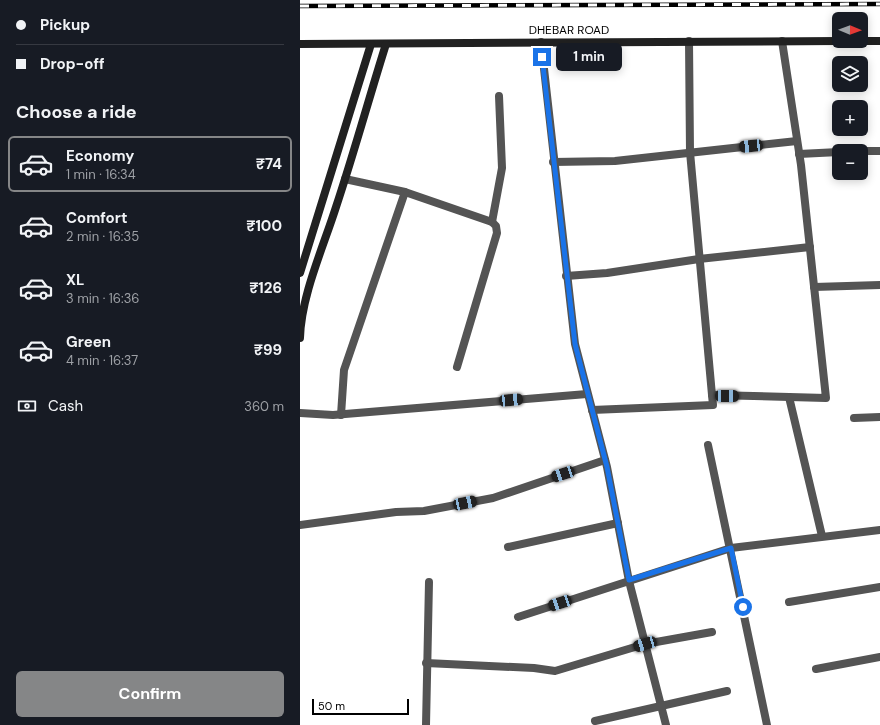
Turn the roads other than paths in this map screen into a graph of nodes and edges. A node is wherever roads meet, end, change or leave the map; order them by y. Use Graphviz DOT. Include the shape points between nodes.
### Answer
graph roads {
  1 [pos="880,40"];
  2 [pos="689,41"];
  3 [pos="782,41"];
  4 [pos="832,41"];
  5 [pos="868,41"];
  6 [pos="541,42"];
  7 [pos="300,44"];
  8 [pos="371,44"];
  9 [pos="386,44"];
  10 [pos="499,96"];
  11 [pos="797,140"];
  12 [pos="880,151"];
  13 [pos="690,152"];
  14 [pos="832,152"];
  15 [pos="868,152"];
  16 [pos="799,154"];
  17 [pos="553,162"];
  18 [pos="345,179"];
  19 [pos="405,192"];
  20 [pos="492,222"];
  21 [pos="810,247"];
  22 [pos="699,259"];
  23 [pos="300,273"];
  24 [pos="566,276"];
  25 [pos="880,285"];
  26 [pos="814,287"];
  27 [pos="300,338"];
  28 [pos="456,367"];
  29 [pos="588,394"];
  30 [pos="712,395"];
  31 [pos="789,397"];
  32 [pos="592,410"];
  33 [pos="300,413"];
  34 [pos="341,415"];
  35 [pos="880,417"];
  36 [pos="854,418"];
  37 [pos="708,445"];
  38 [pos="605,460"];
  39 [pos="618,523"];
  40 [pos="300,525"];
  41 [pos="880,530"];
  42 [pos="822,536"];
  43 [pos="508,548"];
  44 [pos="731,548"];
  45 [pos="629,580"];
  46 [pos="429,582"];
  47 [pos="880,587"];
  48 [pos="789,602"];
  49 [pos="518,616"];
  50 [pos="712,632"];
  51 [pos="645,644"];
  52 [pos="880,657"];
  53 [pos="426,663"];
  54 [pos="816,669"];
  55 [pos="727,691"];
  56 [pos="661,705"];
  57 [pos="596,722"];
  58 [pos="426,725"];
  59 [pos="666,725"];
  60 [pos="767,725"];
  1 -- 5 [label="street"];
  2 -- 3 [label="street, DHEBAR ROAD"];
  2 -- 6 [label="street, DHEBAR ROAD"];
  2 -- 13 [label="street"];
  3 -- 4 [label="street, DHEBAR ROAD"];
  3 -- 11 [label="street"];
  6 -- 9 [label="street, DHEBAR ROAD"];
  6 -- 17 [label="street"];
  7 -- 8 [label="street, DHEBAR ROAD"];
  8 -- 9 [label="street, DHEBAR ROAD"];
  8 -- 23 [label="street"];
  9 -- 18 [label="street"];
  10 -- 20 [label="street" via="502,168"];
  11 -- 13 [label="street"];
  11 -- 16 [label="street"];
  12 -- 15 [label="street"];
  13 -- 17 [label="street" via="615,161"];
  13 -- 22 [label="street"];
  14 -- 16 [label="street"];
  16 -- 21 [label="street"];
  17 -- 24 [label="street"];
  18 -- 19 [label="street"];
  18 -- 27 [label="street" via="312,281 300,324"];
  19 -- 20 [label="street"];
  19 -- 34 [label="street" via="344,370"];
  20 -- 28 [label="street" via="497,233"];
  21 -- 22 [label="street"];
  21 -- 26 [label="street"];
  22 -- 24 [label="street" via="607,273"];
  22 -- 30 [label="street"];
  24 -- 29 [label="street" via="575,344"];
  25 -- 26 [label="street"];
  26 -- 31 [label="street" via="826,398"];
  29 -- 32 [label="street"];
  29 -- 34 [label="street"];
  30 -- 31 [label="street"];
  30 -- 32 [label="street" via="713,405"];
  31 -- 42 [label="street"];
  32 -- 38 [label="street"];
  33 -- 34 [label="street"];
  35 -- 36 [label="street"];
  37 -- 44 [label="street"];
  38 -- 39 [label="street"];
  38 -- 40 [label="street" via="493,498 424,512 396,512"];
  39 -- 43 [label="street"];
  39 -- 45 [label="street"];
  41 -- 42 [label="street"];
  42 -- 44 [label="street"];
  44 -- 45 [label="street"];
  44 -- 60 [label="street"];
  45 -- 49 [label="street"];
  45 -- 51 [label="street"];
  46 -- 53 [label="street"];
  47 -- 48 [label="street"];
  50 -- 51 [label="street"];
  51 -- 53 [label="street" via="555,671"];
  51 -- 56 [label="street"];
  52 -- 54 [label="street"];
  53 -- 58 [label="street"];
  55 -- 56 [label="street"];
  56 -- 57 [label="street"];
  56 -- 59 [label="street"];
}
